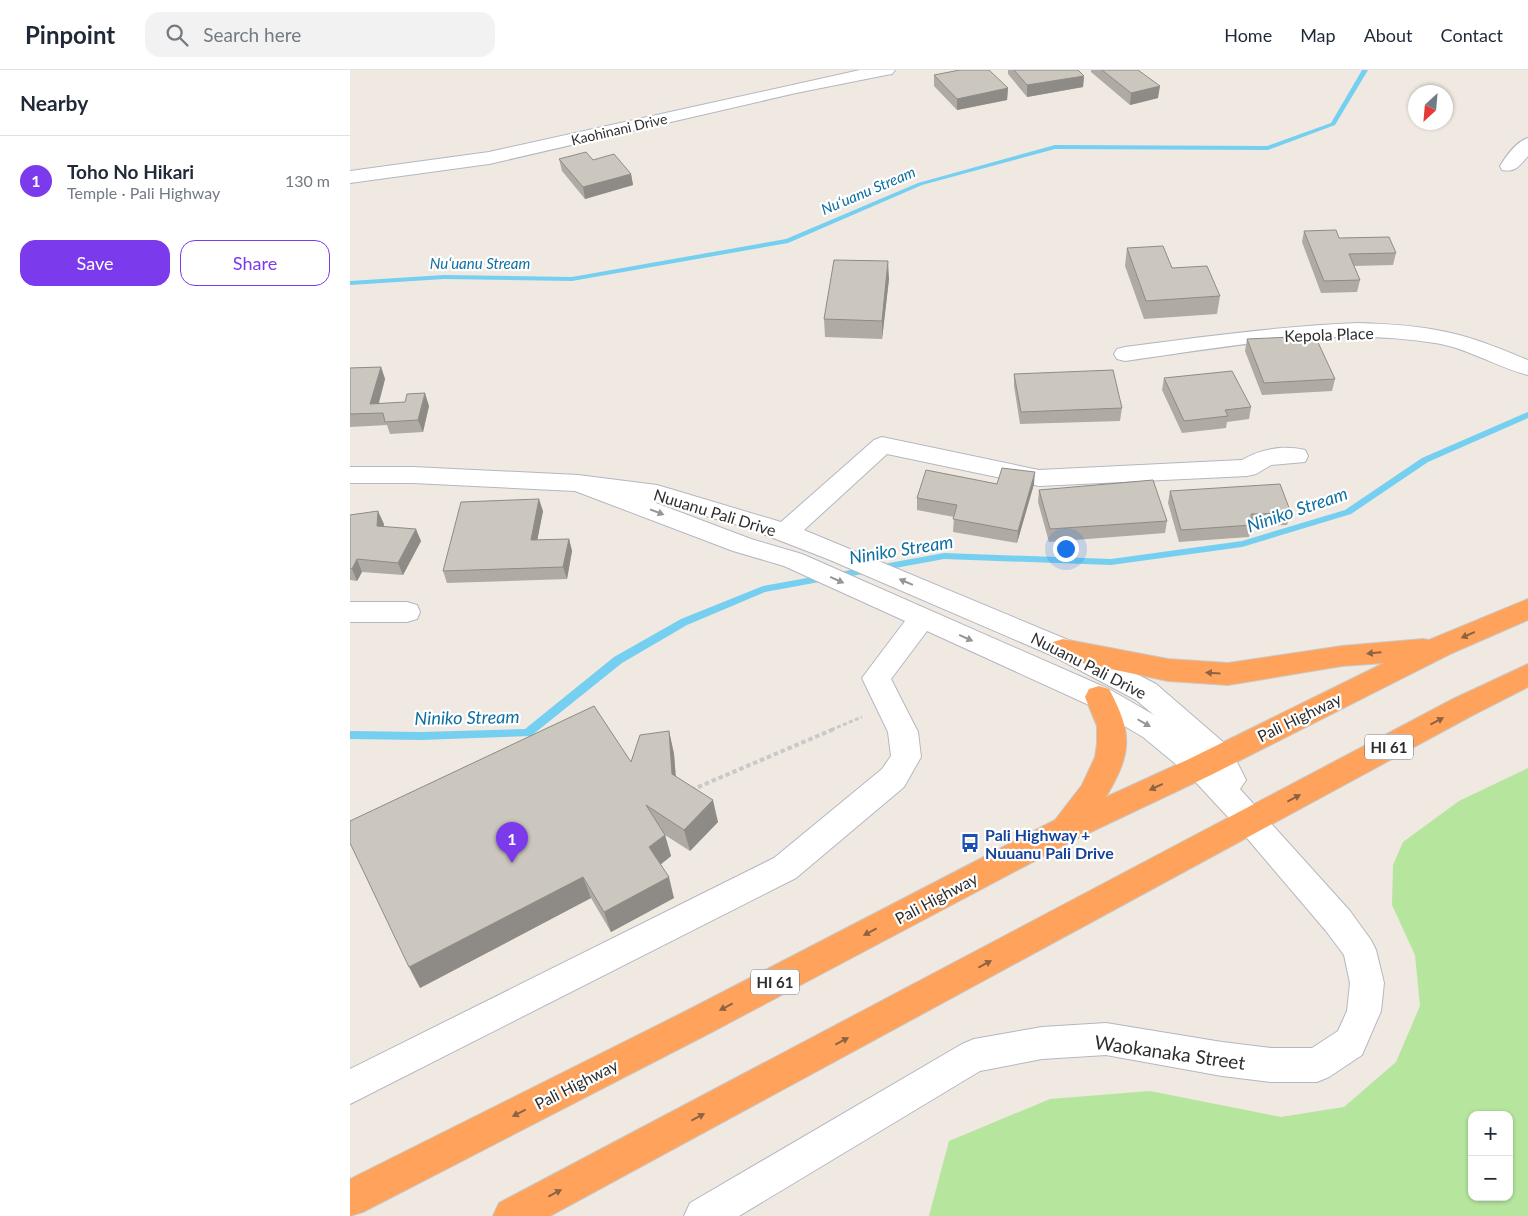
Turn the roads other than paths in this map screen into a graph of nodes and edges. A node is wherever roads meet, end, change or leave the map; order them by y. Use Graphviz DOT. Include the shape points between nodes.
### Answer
graph roads {
  1 [pos="886,70"];
  2 [pos="1528,144"];
  3 [pos="1509,166"];
  4 [pos="350,176"];
  5 [pos="1125,354"];
  6 [pos="1528,368"];
  7 [pos="1296,456"];
  8 [pos="350,475"];
  9 [pos="578,483"];
  10 [pos="785,533"];
  11 [pos="1528,599"];
  12 [pos="1528,609"];
  13 [pos="350,612"];
  14 [pos="407,612"];
  15 [pos="922,618"];
  16 [pos="1502,620"];
  17 [pos="1440,647"];
  18 [pos="1063,649"];
  19 [pos="1528,675"];
  20 [pos="1099,697"];
  21 [pos="1210,761"];
  22 [pos="1251,822"];
  23 [pos="1065,830"];
  24 [pos="350,1087"];
  25 [pos="350,1199"];
  26 [pos="512,1216"];
  27 [pos="703,1216"];
  1 -- 4 [label="street, Kaohinani Drive" via="489,158 404,172"];
  2 -- 3 [label="street"];
  5 -- 6 [label="street, Kepola Place" via="1312,332 1372,331 1434,336 1473,345"];
  7 -- 10 [label="street" via="1266,457 1247,468 1039,478 882,445"];
  8 -- 9 [label="street, Nuuanu Pali Drive"];
  9 -- 10 [label="street, Nuuanu Pali Drive" via="656,492"];
  9 -- 15 [label="street, Nuuanu Pali Drive, one-way" via="742,545 793,560"];
  18 -- 10 [label="street, Nuuanu Pali Drive, one-way"];
  11 -- 16 [label="highway"];
  12 -- 16 [label="highway, Pali Highway / HI 61"];
  13 -- 14 [label="street"];
  15 -- 20 [label="street, Nuuanu Pali Drive, one-way"];
  15 -- 24 [label="street" via="876,678 903,732 906,757 893,778 785,868"];
  16 -- 17 [label="highway, Pali Highway / HI 61, one-way"];
  17 -- 18 [label="highway, one-way" via="1342,656 1228,674 1168,670"];
  17 -- 21 [label="highway, Pali Highway / HI 61"];
  18 -- 21 [label="street, Nuuanu Pali Drive" via="1146,692"];
  22 -- 19 [label="highway, HI 61, one-way"];
  20 -- 21 [label="street, Nuuanu Pali Drive, one-way"];
  20 -- 23 [label="highway" via="1112,729 1110,759 1092,794"];
  21 -- 22 [label="street, Nuuanu Pali Drive"];
  21 -- 23 [label="highway, Pali Highway / HI 61, one-way"];
  26 -- 22 [label="highway, HI 61, one-way"];
  22 -- 27 [label="street, Waokanaka Street" via="1338,921 1359,950 1367,983 1364,1011 1350,1043 1317,1065 1271,1065 1222,1059 1106,1039 1042,1043 974,1056"];
  23 -- 25 [label="highway, Pali Highway / HI 61, one-way"];
}
